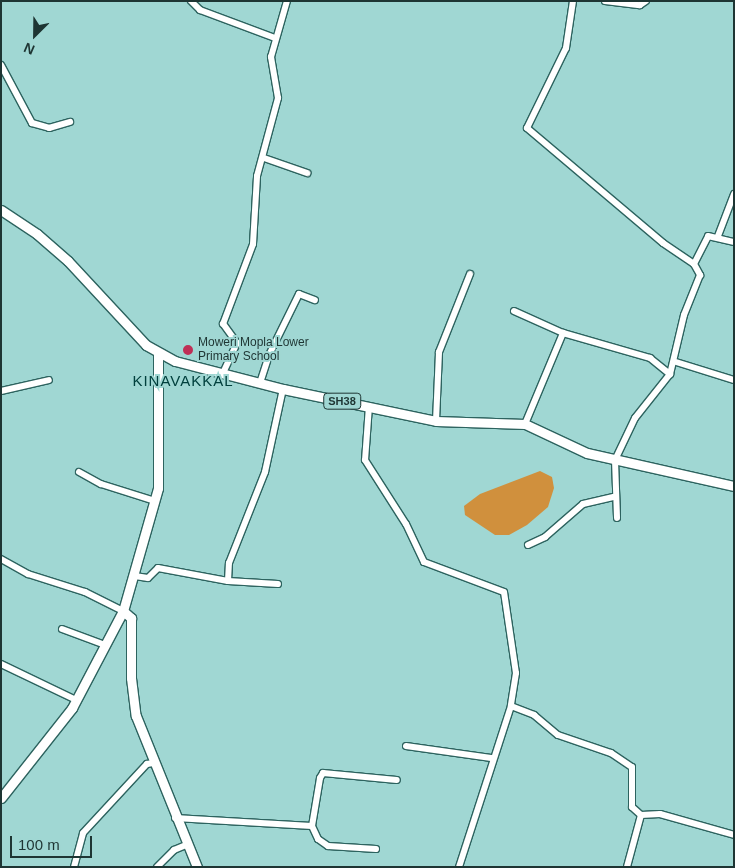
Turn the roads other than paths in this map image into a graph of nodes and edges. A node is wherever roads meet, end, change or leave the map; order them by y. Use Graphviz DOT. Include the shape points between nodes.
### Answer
graph roads {
  1 [pos="191,1"];
  2 [pos="287,1"];
  3 [pos="573,1"];
  4 [pos="604,1"];
  5 [pos="646,1"];
  6 [pos="275,38"];
  7 [pos="1,65"];
  8 [pos="70,122"];
  9 [pos="264,158"];
  10 [pos="307,173"];
  11 [pos="734,194"];
  12 [pos="1,210"];
  13 [pos="718,236"];
  14 [pos="734,242"];
  15 [pos="694,264"];
  16 [pos="470,274"];
  17 [pos="315,300"];
  18 [pos="514,311"];
  19 [pos="563,333"];
  20 [pos="158,354"];
  21 [pos="676,362"];
  22 [pos="223,373"];
  23 [pos="670,374"];
  24 [pos="49,380"];
  25 [pos="734,380"];
  26 [pos="260,383"];
  27 [pos="283,389"];
  28 [pos="1,391"];
  29 [pos="369,406"];
  30 [pos="436,420"];
  31 [pos="525,424"];
  32 [pos="615,460"];
  33 [pos="79,472"];
  34 [pos="734,486"];
  35 [pos="614,497"];
  36 [pos="155,501"];
  37 [pos="617,518"];
  38 [pos="528,545"];
  39 [pos="1,559"];
  40 [pos="135,576"];
  41 [pos="228,581"];
  42 [pos="278,584"];
  43 [pos="123,611"];
  44 [pos="62,629"];
  45 [pos="105,645"];
  46 [pos="1,664"];
  47 [pos="76,700"];
  48 [pos="511,706"];
  49 [pos="406,746"];
  50 [pos="491,758"];
  51 [pos="153,763"];
  52 [pos="397,780"];
  53 [pos="1,798"];
  54 [pos="641,815"];
  55 [pos="175,818"];
  56 [pos="312,826"];
  57 [pos="734,836"];
  58 [pos="186,845"];
  59 [pos="376,849"];
  60 [pos="74,867"];
  61 [pos="157,867"];
  62 [pos="197,867"];
  63 [pos="459,867"];
  64 [pos="627,867"];
  1 -- 6 [label="street" via="200,10"];
  2 -- 6 [label="street"];
  3 -- 15 [label="street" via="566,48 527,128 663,243"];
  4 -- 5 [label="street" via="640,5"];
  6 -- 9 [label="street" via="271,57 278,98"];
  7 -- 8 [label="street" via="32,123 49,128"];
  9 -- 10 [label="street"];
  9 -- 22 [label="street" via="257,176 249,263 222,324 237,343"];
  11 -- 13 [label="street"];
  12 -- 20 [label="main road, SH38" via="37,234 68,261"];
  13 -- 14 [label="street"];
  13 -- 15 [label="street" via="708,236"];
  15 -- 21 [label="street" via="700,275 684,315"];
  16 -- 30 [label="street" via="439,352"];
  17 -- 26 [label="street" via="299,294 269,355"];
  18 -- 19 [label="street"];
  19 -- 23 [label="street" via="650,358"];
  19 -- 31 [label="street"];
  20 -- 22 [label="main road, SH38"];
  20 -- 36 [label="main road" via="161,444"];
  21 -- 23 [label="street"];
  21 -- 25 [label="street"];
  22 -- 26 [label="main road, SH38"];
  23 -- 32 [label="street" via="635,418"];
  24 -- 28 [label="street"];
  26 -- 27 [label="main road, SH38"];
  27 -- 29 [label="main road, SH38"];
  27 -- 41 [label="street" via="265,472 229,562"];
  29 -- 30 [label="main road, SH38"];
  29 -- 48 [label="street" via="365,460 406,524 424,562 504,592 516,673"];
  30 -- 31 [label="main road, SH38"];
  31 -- 32 [label="main road, SH38" via="587,453"];
  32 -- 34 [label="main road, SH38"];
  32 -- 35 [label="street"];
  33 -- 36 [label="street" via="101,484"];
  35 -- 37 [label="street"];
  35 -- 38 [label="street" via="583,504 545,537"];
  36 -- 40 [label="main road"];
  39 -- 43 [label="street" via="28,574 85,592"];
  40 -- 41 [label="street" via="148,578 153,568"];
  40 -- 43 [label="main road"];
  41 -- 42 [label="street"];
  43 -- 45 [label="main road"];
  43 -- 51 [label="main road" via="131,618 131,678 136,716"];
  44 -- 45 [label="street"];
  45 -- 47 [label="main road"];
  46 -- 47 [label="street"];
  47 -- 53 [label="main road"];
  48 -- 50 [label="street"];
  48 -- 54 [label="street" via="534,715 558,735 625,760 632,767 632,807"];
  49 -- 50 [label="street"];
  50 -- 63 [label="street"];
  51 -- 55 [label="main road"];
  51 -- 60 [label="street" via="147,764 83,833"];
  52 -- 56 [label="street" via="323,773"];
  54 -- 57 [label="street" via="660,814"];
  54 -- 64 [label="street"];
  55 -- 56 [label="street"];
  55 -- 58 [label="main road"];
  56 -- 59 [label="street" via="318,839 328,846"];
  58 -- 61 [label="street" via="174,850"];
  58 -- 62 [label="main road"];
}
